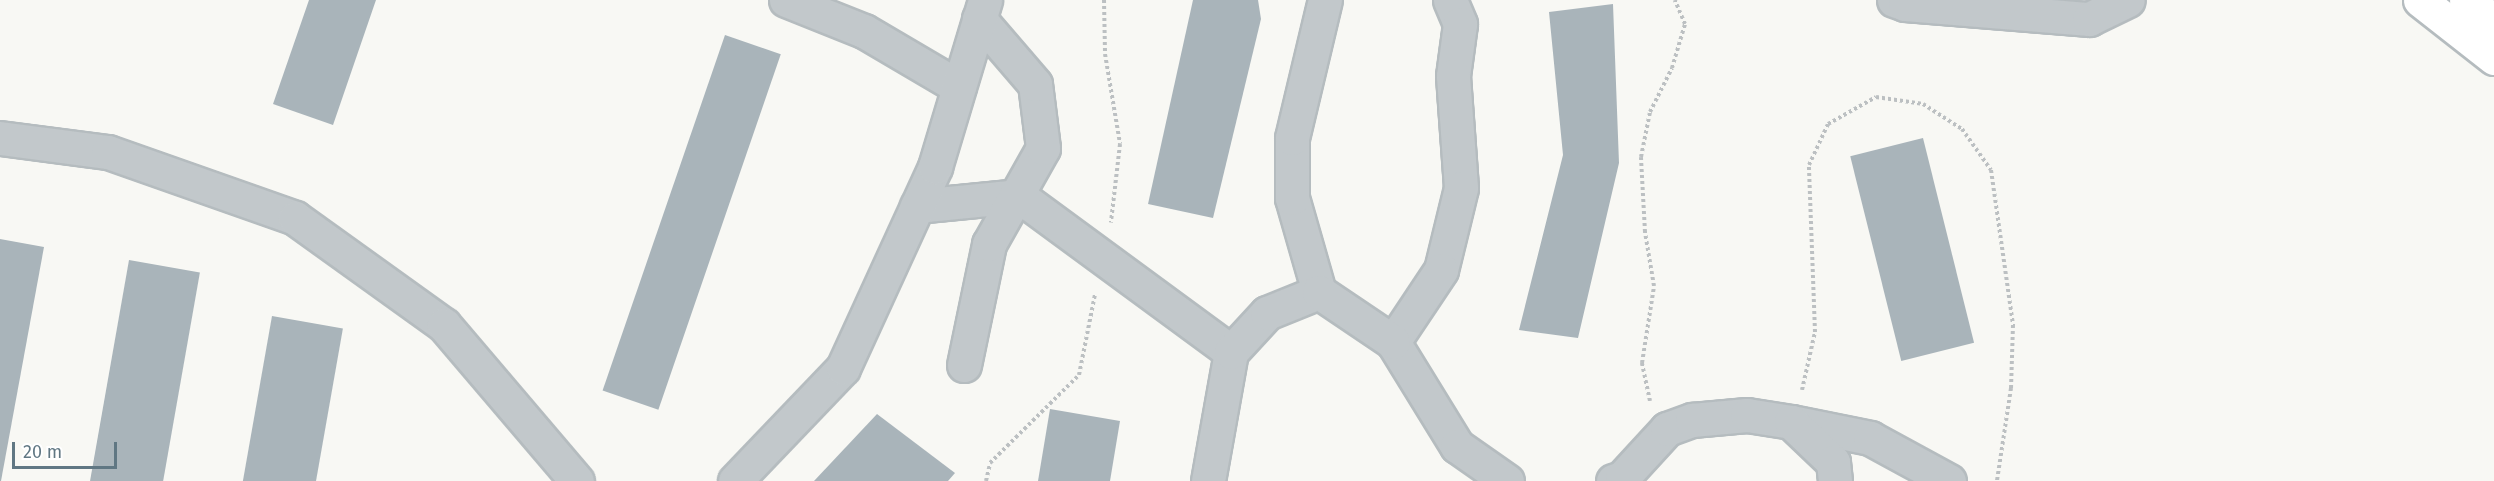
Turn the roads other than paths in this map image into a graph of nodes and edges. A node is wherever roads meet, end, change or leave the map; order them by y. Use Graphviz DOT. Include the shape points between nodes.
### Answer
graph roads {
  1 [pos="786,0"];
  2 [pos="1324,0"];
  3 [pos="1450,0"];
  4 [pos="1894,0"];
  5 [pos="2128,0"];
  6 [pos="2420,0"];
  7 [pos="2466,0"];
  8 [pos="983,5"];
  9 [pos="2494,21"];
  10 [pos="2494,58"];
  11 [pos="959,87"];
  12 [pos="0,138"];
  13 [pos="1019,196"];
  14 [pos="917,206"];
  15 [pos="1319,292"];
  16 [pos="1393,342"];
  17 [pos="1231,351"];
  18 [pos="964,364"];
  19 [pos="1791,422"];
  20 [pos="577,481"];
  21 [pos="735,481"];
  22 [pos="1208,481"];
  23 [pos="1507,481"];
  24 [pos="1613,481"];
  25 [pos="1835,481"];
  26 [pos="1949,481"];
  1 -- 11 [label="street" via="864,32"];
  2 -- 15 [label="street" via="1292,138 1292,198"];
  3 -- 16 [label="street" via="1460,24 1453,76 1461,188 1441,270"];
  4 -- 5 [label="street" via="2088,19"];
  6 -- 10 [label="main road"];
  7 -- 9 [label="main road"];
  8 -- 11 [label="street"];
  8 -- 13 [label="street" via="1035,84 1043,148"];
  11 -- 14 [label="street" via="935,167"];
  12 -- 20 [label="street" via="108,152 295,218 444,325"];
  13 -- 14 [label="street"];
  13 -- 17 [label="street"];
  13 -- 18 [label="street" via="989,244"];
  14 -- 21 [label="street" via="843,368"];
  15 -- 16 [label="street"];
  15 -- 17 [label="street" via="1267,313"];
  16 -- 23 [label="street" via="1457,446"];
  17 -- 22 [label="street"];
  19 -- 24 [label="street" via="1747,415 1692,420 1667,429 1622,478"];
  19 -- 25 [label="street" via="1833,462"];
  19 -- 26 [label="street" via="1870,438"];
}
